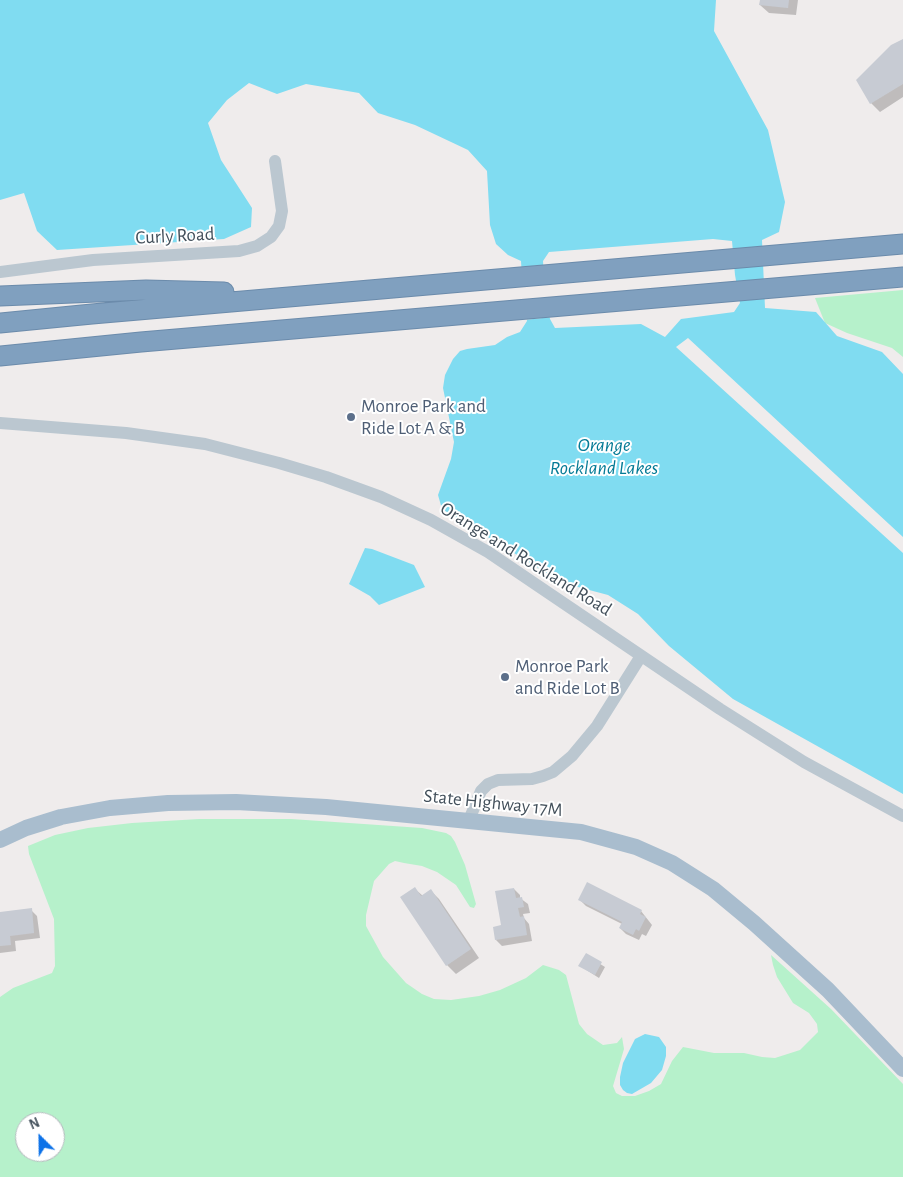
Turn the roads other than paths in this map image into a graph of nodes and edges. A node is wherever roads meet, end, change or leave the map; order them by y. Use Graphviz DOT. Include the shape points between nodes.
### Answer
graph roads {
  1 [pos="275,161"];
  2 [pos="903,244"];
  3 [pos="0,272"];
  4 [pos="903,277"];
  5 [pos="335,292"];
  6 [pos="0,296"];
  7 [pos="0,324"];
  8 [pos="141,342"];
  9 [pos="0,356"];
  10 [pos="0,366"];
  11 [pos="0,423"];
  12 [pos="642,656"];
  13 [pos="903,816"];
  14 [pos="469,820"];
  15 [pos="0,840"];
  16 [pos="903,1069"];
  1 -- 3 [label="street, Curly Road" via="282,211 271,237 257,246 239,251 93,260"];
  2 -- 5 [label="highway"];
  4 -- 8 [label="highway"];
  5 -- 6 [label="highway" via="146,290"];
  5 -- 7 [label="highway"];
  8 -- 9 [label="highway"];
  8 -- 10 [label="highway" via="66,358"];
  11 -- 12 [label="street, Orange and Rockland Road" via="126,433 205,444 358,488 431,520 488,552"];
  12 -- 13 [label="street, Orange and Rockland Road" via="804,762"];
  12 -- 14 [label="street" via="597,726 572,756 543,776 498,780 488,784 481,791"];
  14 -- 15 [label="main road, State Highway 17M" via="245,802 168,803 60,817"];
  14 -- 16 [label="main road, State Highway 17M" via="581,832 636,846 672,863 713,889 754,923 828,990"];
}
